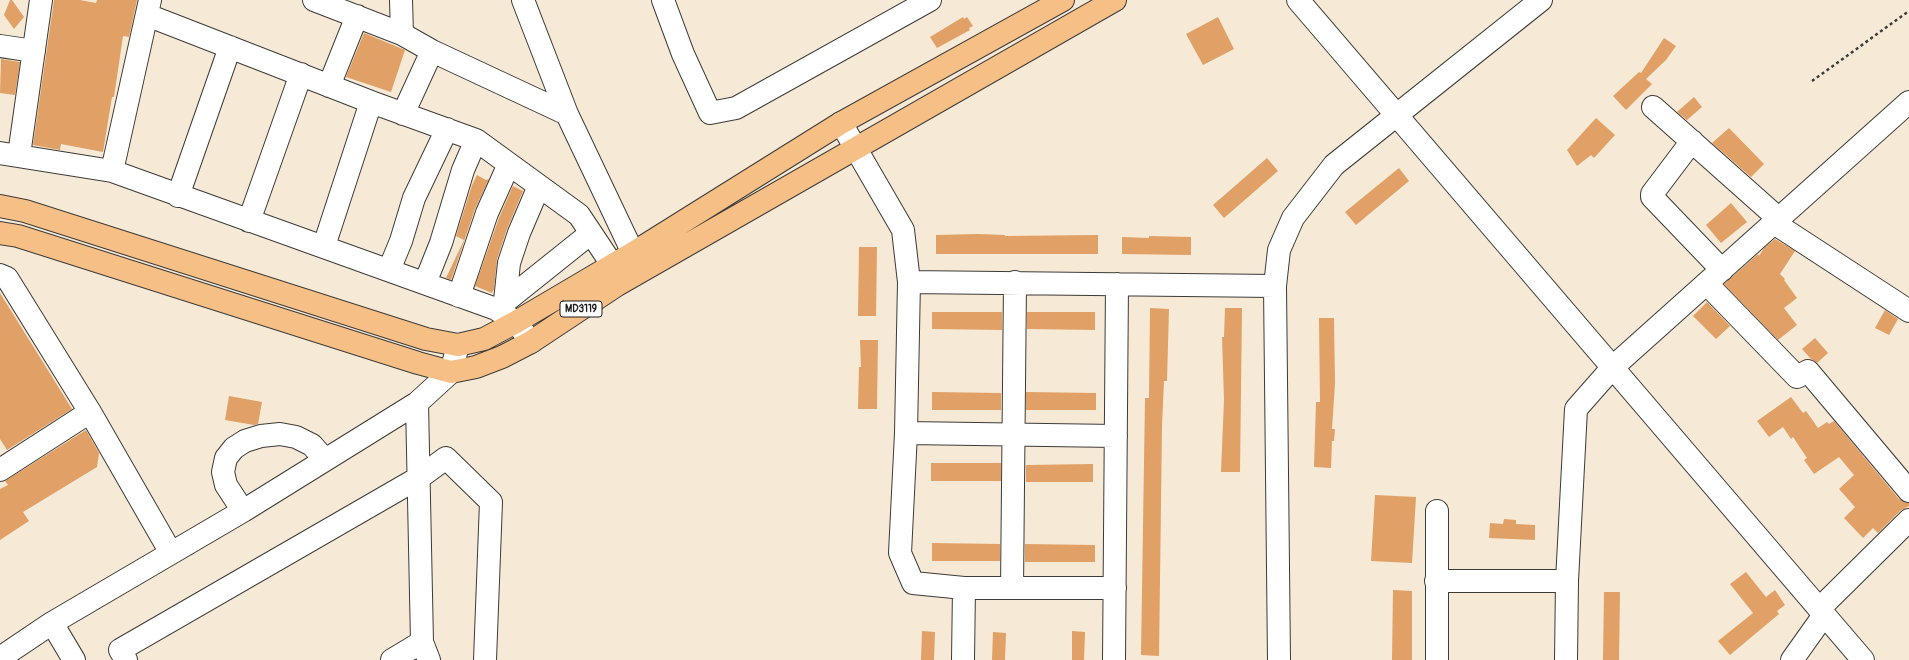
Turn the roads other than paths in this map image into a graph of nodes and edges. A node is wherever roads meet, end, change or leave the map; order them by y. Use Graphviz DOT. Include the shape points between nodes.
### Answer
graph roads {
  1 [pos="41,0"];
  2 [pos="314,0"];
  3 [pos="400,0"];
  4 [pos="523,0"];
  5 [pos="663,0"];
  6 [pos="930,0"];
  7 [pos="1063,0"];
  8 [pos="1115,0"];
  9 [pos="1298,0"];
  10 [pos="1541,0"];
  11 [pos="148,8"];
  12 [pos="357,16"];
  13 [pos="402,34"];
  14 [pos="0,46"];
  15 [pos="230,47"];
  16 [pos="34,51"];
  17 [pos="432,51"];
  18 [pos="301,74"];
  19 [pos="329,86"];
  20 [pos="371,102"];
  21 [pos="1909,102"];
  22 [pos="1653,106"];
  23 [pos="403,114"];
  24 [pos="567,114"];
  25 [pos="1397,115"];
  26 [pos="841,123"];
  27 [pos="447,129"];
  28 [pos="476,140"];
  29 [pos="1692,141"];
  30 [pos="856,148"];
  31 [pos="9,154"];
  32 [pos="509,164"];
  33 [pos="112,171"];
  34 [pos="539,186"];
  35 [pos="178,196"];
  36 [pos="0,206"];
  37 [pos="249,221"];
  38 [pos="1777,221"];
  39 [pos="0,233"];
  40 [pos="591,233"];
  41 [pos="324,246"];
  42 [pos="632,253"];
  43 [pos="389,270"];
  44 [pos="618,273"];
  45 [pos="0,275"];
  46 [pos="1714,277"];
  47 [pos="909,282"];
  48 [pos="1016,282"];
  49 [pos="425,284"];
  50 [pos="1117,284"];
  51 [pos="1275,286"];
  52 [pos="459,296"];
  53 [pos="501,305"];
  54 [pos="1909,311"];
  55 [pos="516,322"];
  56 [pos="531,342"];
  57 [pos="458,345"];
  58 [pos="1613,367"];
  59 [pos="451,372"];
  60 [pos="417,403"];
  61 [pos="90,412"];
  62 [pos="906,433"];
  63 [pos="1014,434"];
  64 [pos="1116,436"];
  65 [pos="325,460"];
  66 [pos="1,466"];
  67 [pos="420,477"];
  68 [pos="1909,491"];
  69 [pos="243,511"];
  70 [pos="1437,511"];
  71 [pos="1909,520"];
  72 [pos="171,553"];
  73 [pos="1567,580"];
  74 [pos="1436,581"];
  75 [pos="964,588"];
  76 [pos="1012,588"];
  77 [pos="1115,588"];
  78 [pos="1821,612"];
  79 [pos="52,623"];
  80 [pos="425,651"];
  81 [pos="0,658"];
  82 [pos="74,660"];
  83 [pos="126,660"];
  84 [pos="392,660"];
  85 [pos="485,660"];
  86 [pos="963,660"];
  87 [pos="1114,660"];
  88 [pos="1279,660"];
  89 [pos="1437,660"];
  90 [pos="1566,660"];
  91 [pos="1792,660"];
  92 [pos="1863,660"];
  1 -- 16 [label="street"];
  2 -- 12 [label="street"];
  3 -- 13 [label="street"];
  4 -- 24 [label="street"];
  5 -- 6 [label="street" via="710,113 736,108"];
  7 -- 26 [label="main road, MD3119"];
  8 -- 30 [label="main road, MD3119"];
  9 -- 25 [label="street"];
  10 -- 25 [label="street"];
  11 -- 15 [label="street"];
  11 -- 33 [label="street"];
  12 -- 13 [label="street"];
  12 -- 19 [label="street"];
  13 -- 17 [label="street"];
  14 -- 16 [label="street"];
  15 -- 18 [label="street"];
  15 -- 35 [label="street"];
  16 -- 31 [label="street"];
  17 -- 23 [label="street"];
  17 -- 24 [label="street"];
  18 -- 19 [label="street"];
  18 -- 37 [label="street"];
  19 -- 20 [label="street"];
  20 -- 23 [label="street"];
  20 -- 41 [label="street"];
  21 -- 38 [label="street"];
  22 -- 29 [label="street"];
  23 -- 27 [label="street"];
  24 -- 42 [label="street"];
  25 -- 51 [label="street" via="1334,165 1292,218 1279,250"];
  25 -- 58 [label="street"];
  26 -- 30 [label="street"];
  26 -- 42 [label="main road, MD3119"];
  27 -- 28 [label="street"];
  27 -- 43 [label="street" via="414,198"];
  28 -- 32 [label="street"];
  28 -- 49 [label="street" via="463,170 441,243"];
  29 -- 38 [label="street"];
  29 -- 46 [label="street" via="1652,197"];
  30 -- 44 [label="main road, MD3119"];
  30 -- 47 [label="street" via="903,230"];
  31 -- 33 [label="street"];
  32 -- 34 [label="street"];
  32 -- 52 [label="street" via="487,213"];
  33 -- 35 [label="street"];
  34 -- 40 [label="street" via="579,215"];
  34 -- 53 [label="street" via="509,263"];
  35 -- 37 [label="street"];
  36 -- 57 [label="main road, MD3119" via="25,211 426,339"];
  37 -- 41 [label="street"];
  38 -- 46 [label="street"];
  38 -- 54 [label="street"];
  39 -- 59 [label="main road, MD3119" via="18,236"];
  40 -- 44 [label="street"];
  40 -- 53 [label="street"];
  41 -- 43 [label="street"];
  42 -- 44 [label="main road, MD3119"];
  43 -- 49 [label="street"];
  44 -- 55 [label="main road, MD3119"];
  44 -- 56 [label="main road, MD3119"];
  45 -- 61 [label="street" via="7,278"];
  46 -- 58 [label="street"];
  46 -- 68 [label="street" via="1797,377 1808,371"];
  47 -- 48 [label="street"];
  47 -- 62 [label="street"];
  48 -- 50 [label="street"];
  48 -- 63 [label="street"];
  49 -- 52 [label="street"];
  50 -- 51 [label="street"];
  50 -- 64 [label="street"];
  51 -- 88 [label="street"];
  52 -- 53 [label="street"];
  53 -- 55 [label="street"];
  55 -- 56 [label="street"];
  55 -- 57 [label="main road, MD3119" via="484,339"];
  56 -- 59 [label="main road, MD3119" via="476,367"];
  57 -- 59 [label="street"];
  58 -- 73 [label="street" via="1576,409"];
  58 -- 78 [label="street"];
  59 -- 60 [label="street"];
  60 -- 65 [label="street"];
  60 -- 67 [label="street"];
  61 -- 66 [label="street"];
  61 -- 72 [label="street"];
  62 -- 63 [label="street"];
  62 -- 75 [label="street" via="900,553 914,583"];
  63 -- 64 [label="street"];
  63 -- 76 [label="street"];
  64 -- 77 [label="street"];
  65 -- 69 [label="street"];
  65 -- 69 [label="street" via="312,445 296,437 267,435 245,441 234,448 226,458 223,472 226,486"];
  67 -- 80 [label="street"];
  67 -- 83 [label="street" via="120,650"];
  67 -- 85 [label="street" via="446,458 491,502"];
  69 -- 72 [label="street"];
  70 -- 74 [label="street"];
  71 -- 78 [label="street"];
  72 -- 79 [label="street"];
  73 -- 74 [label="street"];
  73 -- 90 [label="street"];
  74 -- 89 [label="street"];
  75 -- 76 [label="street"];
  75 -- 86 [label="street"];
  76 -- 77 [label="street"];
  77 -- 87 [label="street"];
  78 -- 91 [label="street"];
  78 -- 92 [label="street"];
  79 -- 81 [label="street"];
  79 -- 82 [label="street"];
  80 -- 84 [label="street"];
}
